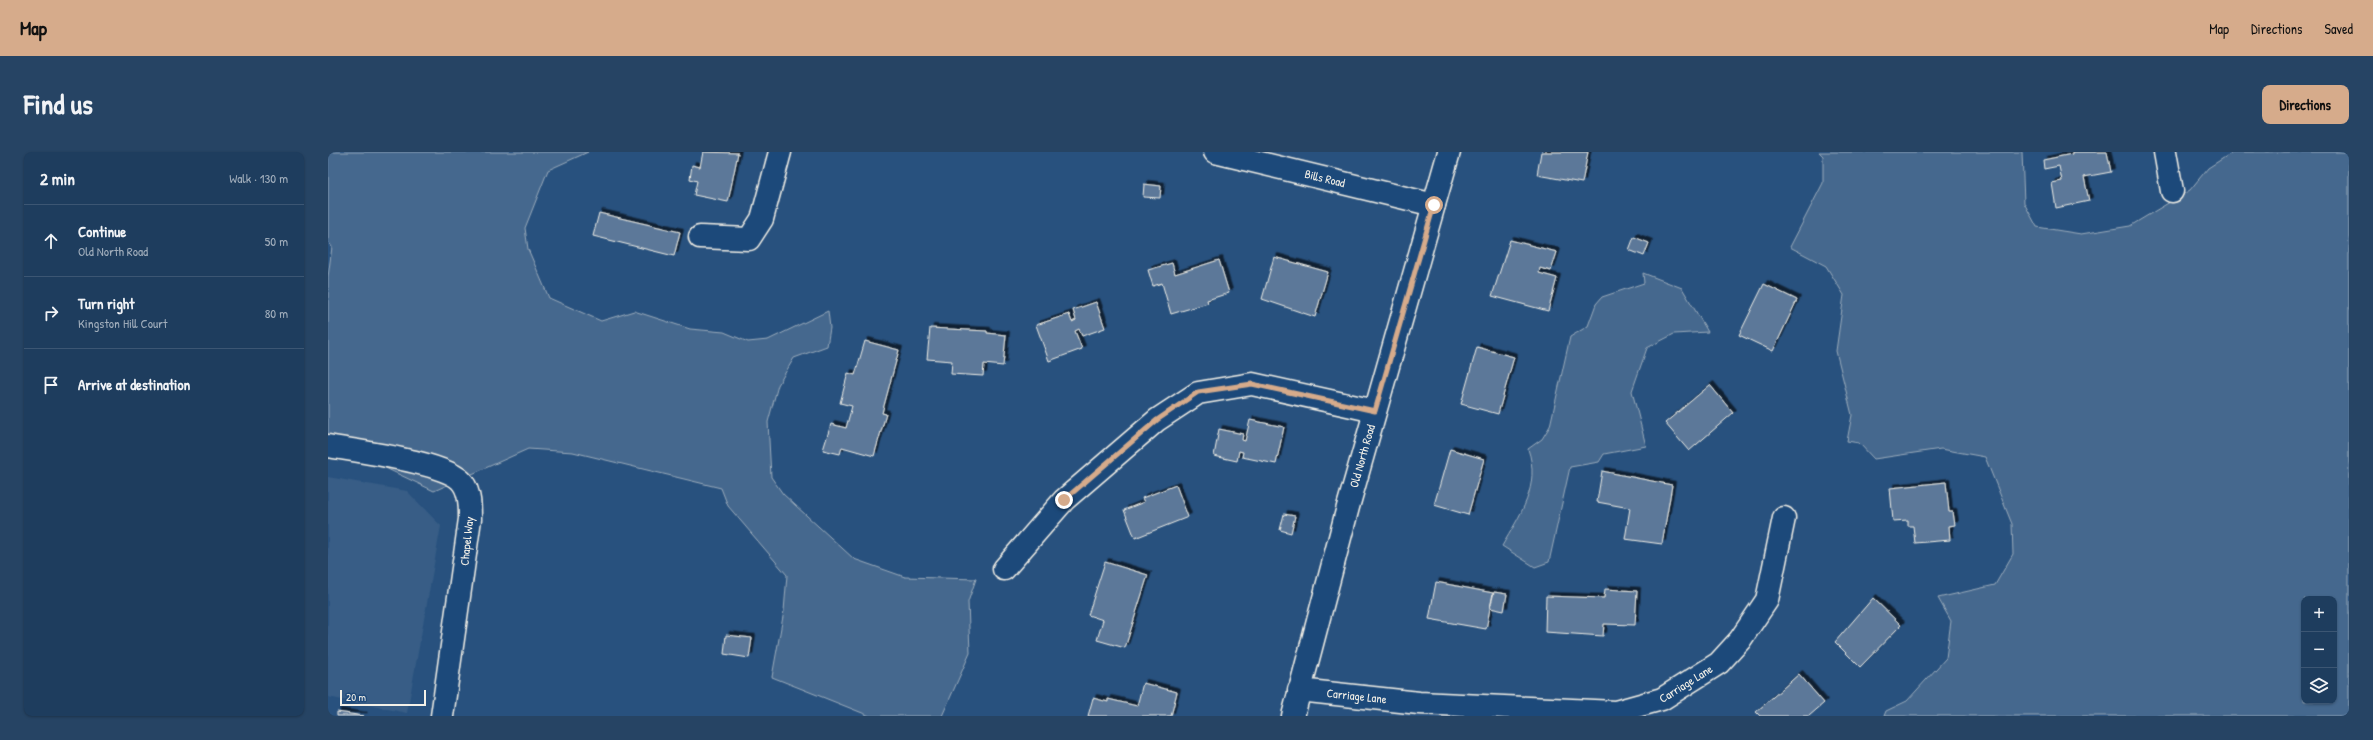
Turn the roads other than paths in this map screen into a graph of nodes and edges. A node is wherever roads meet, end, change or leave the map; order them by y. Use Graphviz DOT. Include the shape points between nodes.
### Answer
graph roads {
  1 [pos="780,152"];
  2 [pos="1215,152"];
  3 [pos="1449,152"];
  4 [pos="2165,152"];
  5 [pos="2172,191"];
  6 [pos="1434,205"];
  7 [pos="700,237"];
  8 [pos="1375,411"];
  9 [pos="328,446"];
  10 [pos="1784,518"];
  11 [pos="1004,569"];
  12 [pos="1299,690"];
  13 [pos="442,716"];
  14 [pos="1293,716"];
  1 -- 7 [label="street" via="762,219 749,239"];
  2 -- 6 [label="street, Bills Road"];
  3 -- 6 [label="street, Old North Road"];
  4 -- 5 [label="street"];
  6 -- 8 [label="street, Old North Road"];
  8 -- 11 [label="street" via="1252,384 1198,392 1157,420 1064,500"];
  8 -- 12 [label="street, Old North Road"];
  9 -- 13 [label="street, Chapel Way" via="442,468 463,482 469,499 470,519"];
  10 -- 12 [label="street, Carriage Lane" via="1767,600 1740,640 1719,663 1662,699 1615,712 1419,703"];
  12 -- 14 [label="street, Old North Road"];
}
